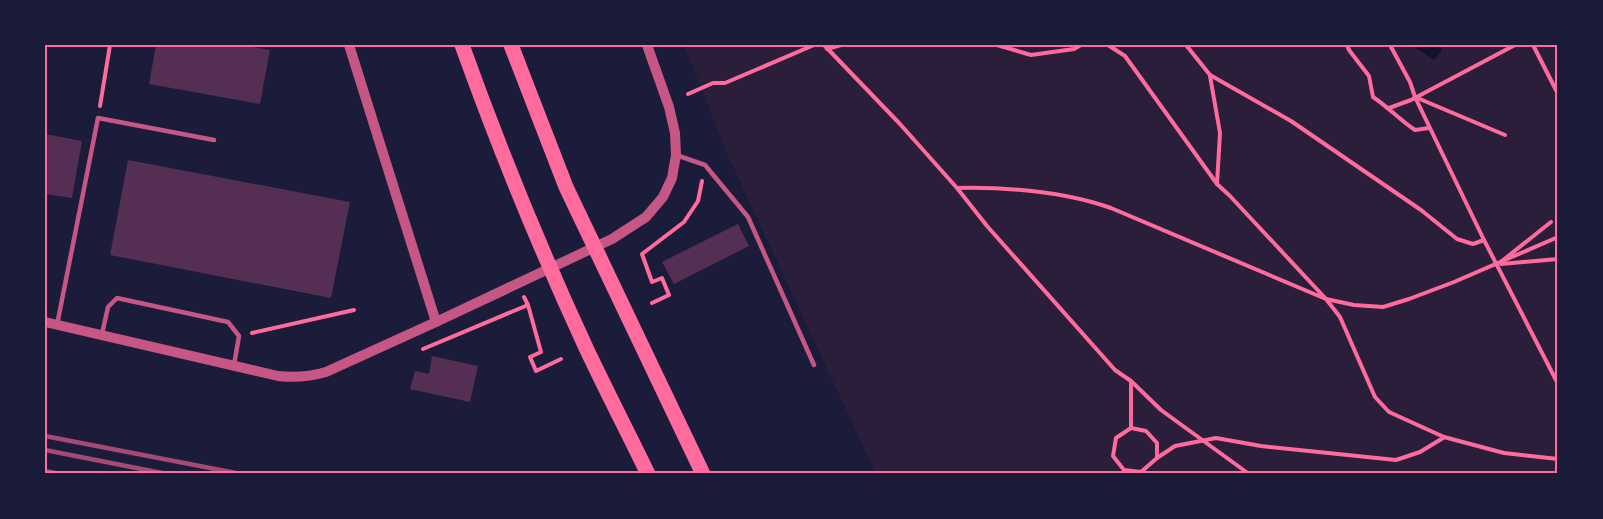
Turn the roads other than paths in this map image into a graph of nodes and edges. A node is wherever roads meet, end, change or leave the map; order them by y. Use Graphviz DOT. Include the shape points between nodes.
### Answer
graph roads {
  1 [pos="349,45"];
  2 [pos="462,45"];
  3 [pos="511,45"];
  4 [pos="647,45"];
  5 [pos="214,140"];
  6 [pos="676,156"];
  7 [pos="45,322"];
  8 [pos="436,322"];
  9 [pos="57,325"];
  10 [pos="102,335"];
  11 [pos="234,365"];
  12 [pos="814,365"];
  13 [pos="648,474"];
  14 [pos="703,474"];
  1 -- 8 [label="street"];
  2 -- 13 [label="main road" via="587,350"];
  3 -- 14 [label="main road" via="566,187"];
  4 -- 6 [label="street" via="669,107"];
  5 -- 9 [label="lane" via="98,118"];
  6 -- 8 [label="street" via="663,197 646,217 612,238"];
  6 -- 12 [label="lane" via="705,165 748,218"];
  7 -- 9 [label="street"];
  8 -- 11 [label="street" via="310,376 278,376"];
  9 -- 10 [label="street"];
  10 -- 11 [label="street"];
  10 -- 11 [label="lane" via="108,307 117,298 228,322 239,336"];
}
